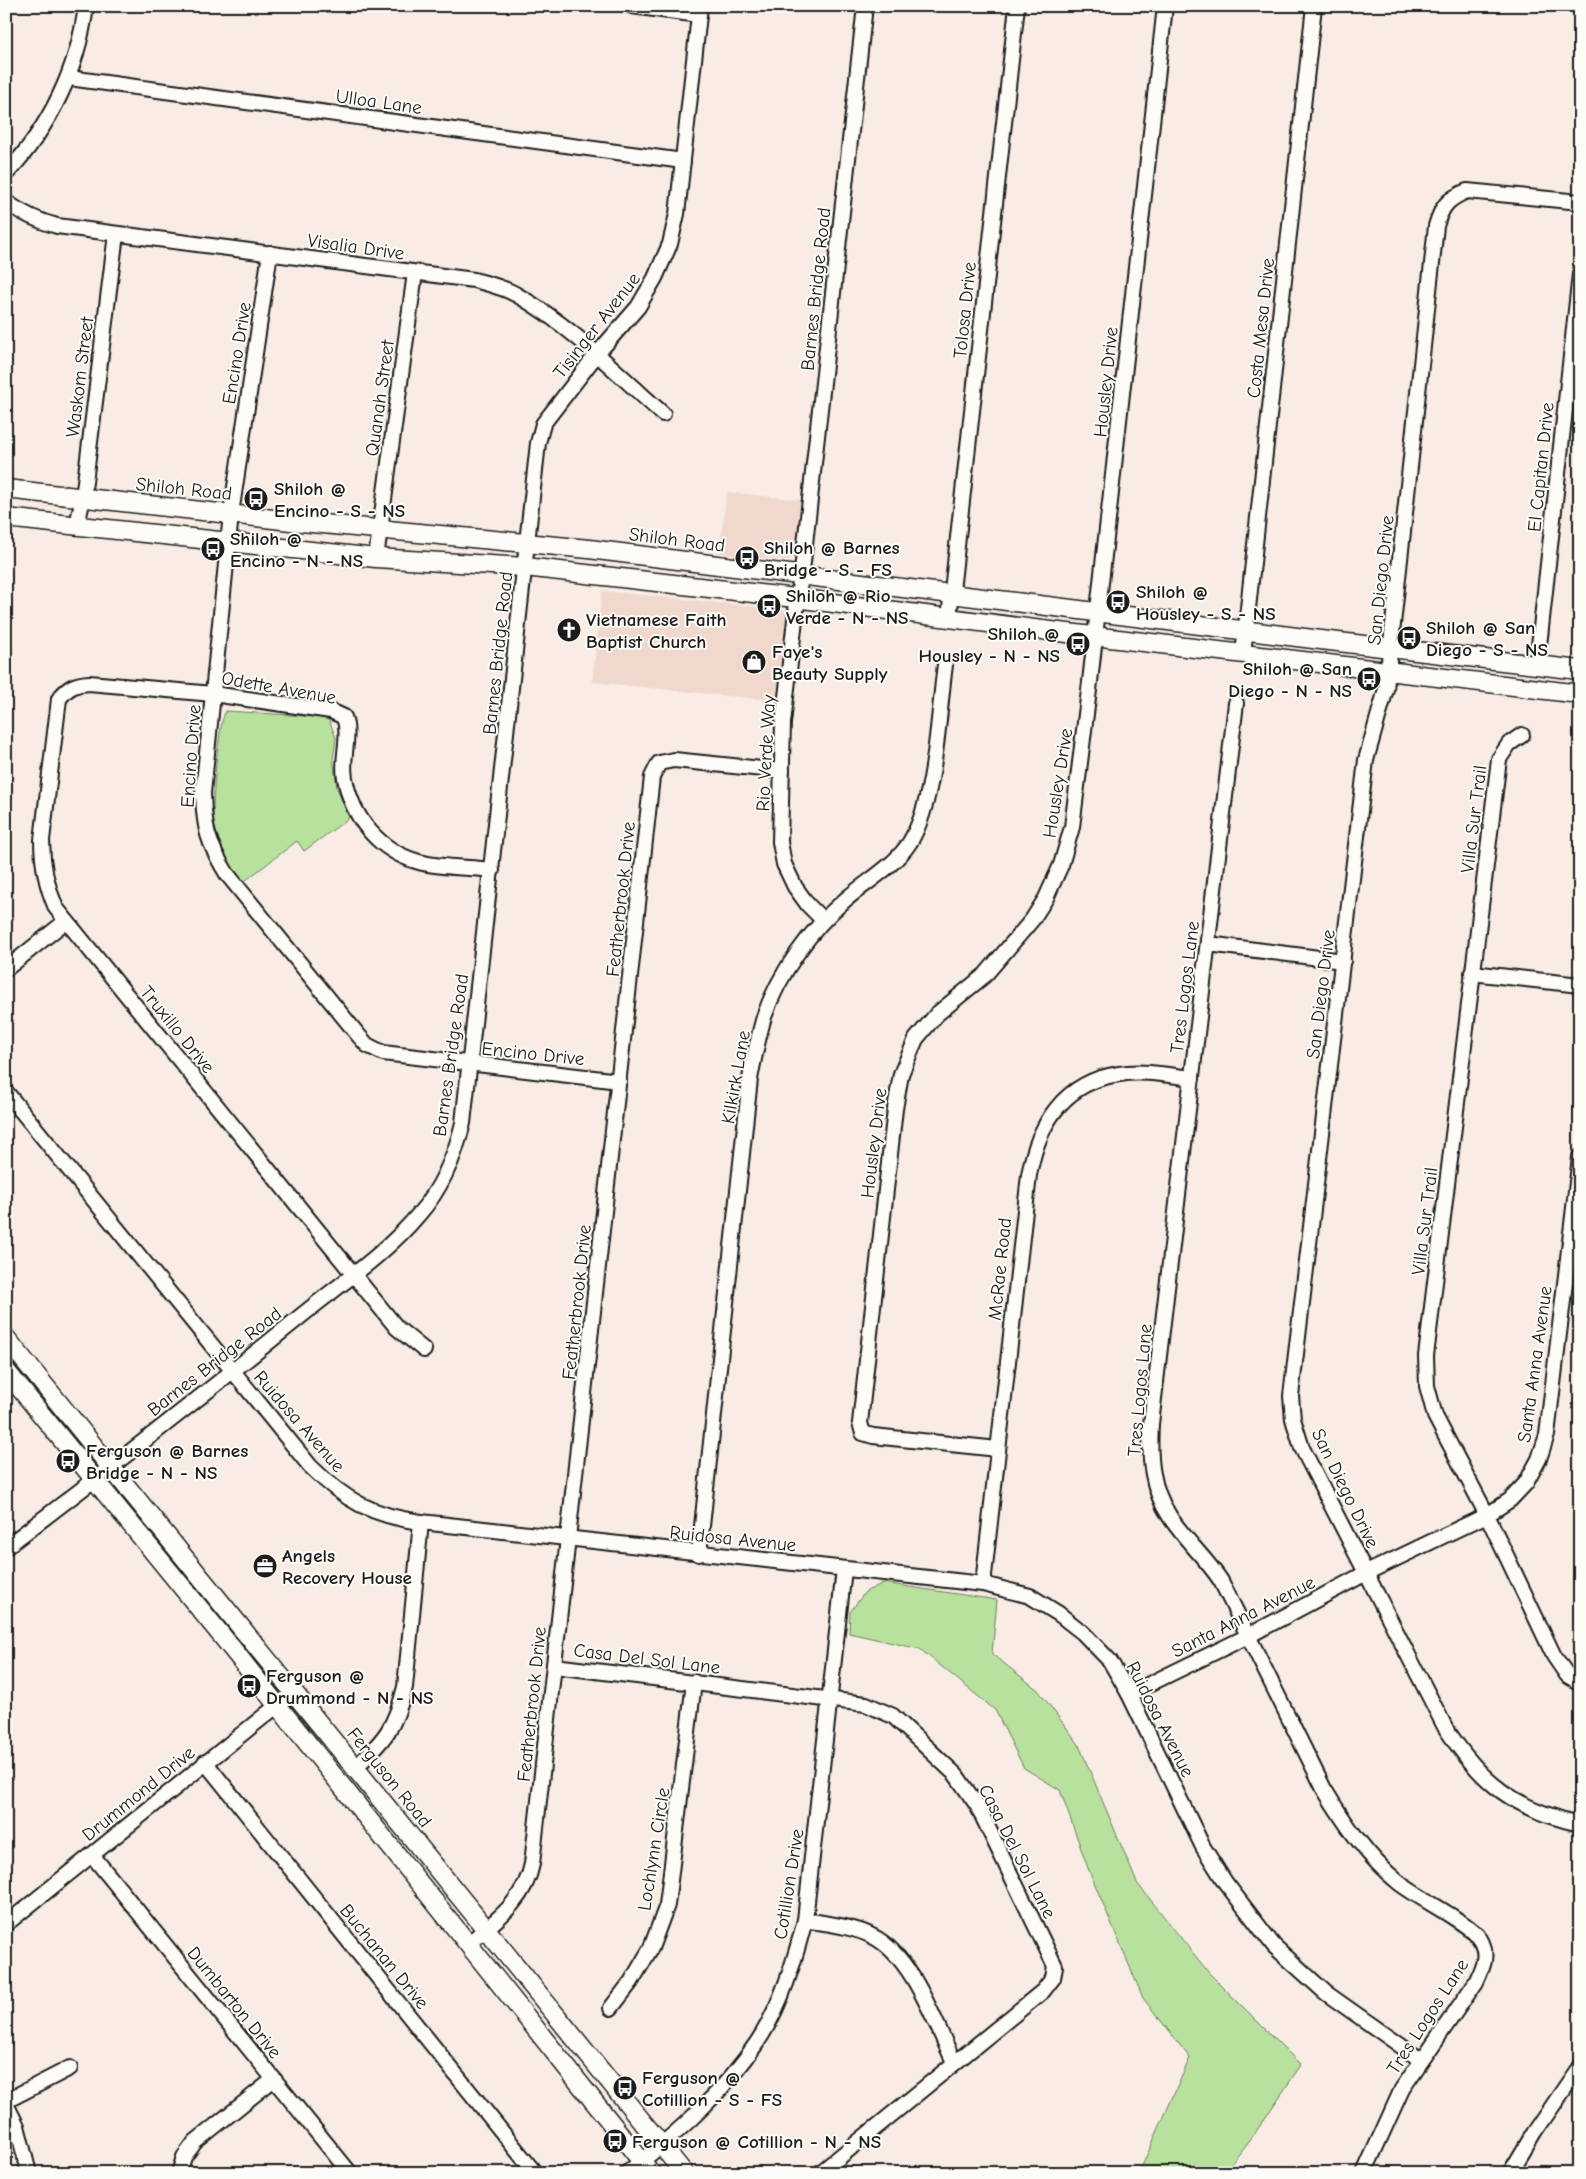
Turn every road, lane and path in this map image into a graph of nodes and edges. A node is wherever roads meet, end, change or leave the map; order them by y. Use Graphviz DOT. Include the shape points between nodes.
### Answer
graph roads {
  1 [pos="86,6"];
  2 [pos="632,6"];
  3 [pos="865,6"];
  4 [pos="1017,6"];
  5 [pos="1165,6"];
  6 [pos="1314,6"];
  7 [pos="700,10"];
  8 [pos="69,78"];
  9 [pos="683,161"];
  10 [pos="6,174"];
  11 [pos="6,202"];
  12 [pos="1580,202"];
  13 [pos="116,234"];
  14 [pos="270,254"];
  15 [pos="415,273"];
  16 [pos="1580,274"];
  17 [pos="596,355"];
  18 [pos="663,414"];
  19 [pos="6,489"];
  20 [pos="83,498"];
  21 [pos="230,514"];
  22 [pos="6,518"];
  23 [pos="77,525"];
  24 [pos="380,528"];
  25 [pos="228,541"];
  26 [pos="528,543"];
  27 [pos="376,558"];
  28 [pos="525,567"];
  29 [pos="801,576"];
  30 [pos="951,594"];
  31 [pos="798,599"];
  32 [pos="1098,612"];
  33 [pos="949,618"];
  34 [pos="1246,630"];
  35 [pos="1095,637"];
  36 [pos="1391,647"];
  37 [pos="1243,654"];
  38 [pos="1537,664"];
  39 [pos="945,665"];
  40 [pos="1580,670"];
  41 [pos="1389,671"];
  42 [pos="75,684"];
  43 [pos="213,694"];
  44 [pos="1580,694"];
  45 [pos="1236,704"];
  46 [pos="1522,735"];
  47 [pos="782,771"];
  48 [pos="492,870"];
  49 [pos="823,920"];
  50 [pos="66,921"];
  51 [pos="1208,944"];
  52 [pos="1343,961"];
  53 [pos="6,969"];
  54 [pos="1472,973"];
  55 [pos="1580,985"];
  56 [pos="470,1064"];
  57 [pos="1192,1078"];
  58 [pos="619,1081"];
  59 [pos="6,1092"];
  60 [pos="1580,1157"];
  61 [pos="353,1274"];
  62 [pos="6,1338"];
  63 [pos="424,1350"];
  64 [pos="6,1371"];
  65 [pos="233,1372"];
  66 [pos="998,1449"];
  67 [pos="110,1466"];
  68 [pos="94,1478"];
  69 [pos="1487,1515"];
  70 [pos="421,1522"];
  71 [pos="568,1538"];
  72 [pos="6,1547"];
  73 [pos="699,1554"];
  74 [pos="844,1569"];
  75 [pos="1366,1573"];
  76 [pos="983,1584"];
  77 [pos="1248,1636"];
  78 [pos="554,1666"];
  79 [pos="694,1682"];
  80 [pos="1580,1683"];
  81 [pos="294,1692"];
  82 [pos="1130,1694"];
  83 [pos="830,1699"];
  84 [pos="277,1705"];
  85 [pos="205,1762"];
  86 [pos="355,1768"];
  87 [pos="1580,1824"];
  88 [pos="92,1854"];
  89 [pos="805,1920"];
  90 [pos="6,1924"];
  91 [pos="486,1929"];
  92 [pos="468,1944"];
  93 [pos="612,2008"];
  94 [pos="1421,2060"];
  95 [pos="954,2062"];
  96 [pos="1580,2066"];
  97 [pos="70,2068"];
  98 [pos="274,2079"];
  99 [pos="6,2103"];
  100 [pos="662,2144"];
  101 [pos="646,2167"];
  102 [pos="30,2173"];
  103 [pos="179,2173"];
  104 [pos="350,2173"];
  105 [pos="535,2173"];
  106 [pos="627,2173"];
  107 [pos="684,2173"];
  108 [pos="820,2173"];
  109 [pos="1364,2173"];
  110 [pos="1510,2173"];
  1 -- 8 [label="street"];
  2 -- 7 [label="street"];
  3 -- 29 [label="street, Barnes Bridge Road"];
  4 -- 30 [label="street, Tolosa Drive"];
  5 -- 32 [label="street, Housley Drive"];
  6 -- 34 [label="street, Costa Mesa Drive"];
  7 -- 9 [label="street, Tisinger Avenue"];
  8 -- 9 [label="street, Ulloa Lane"];
  8 -- 10 [label="street" via="35,138"];
  9 -- 17 [label="street, Tisinger Avenue" via="670,244 655,278 638,307"];
  11 -- 13 [label="street, Visalia Drive" via="39,222"];
  12 -- 36 [label="street, San Diego Drive" via="1468,191 1452,197 1440,210"];
  13 -- 14 [label="street, Visalia Drive"];
  13 -- 20 [label="street, Waskom Street"];
  14 -- 15 [label="street, Visalia Drive"];
  14 -- 21 [label="street, Encino Drive"];
  15 -- 17 [label="street, Visalia Drive" via="474,280 517,294"];
  15 -- 24 [label="street, Quanah Street"];
  16 -- 38 [label="street, El Capitan Drive"];
  17 -- 18 [label="street, Visalia Drive"];
  17 -- 26 [label="street, Tisinger Avenue" via="543,424 538,443"];
  19 -- 20 [label="main road, Shiloh Road"];
  20 -- 21 [label="main road, Shiloh Road"];
  20 -- 23 [label="street, Waskom Street"];
  21 -- 24 [label="main road, Shiloh Road"];
  21 -- 25 [label="street, Encino Drive"];
  22 -- 23 [label="main road"];
  23 -- 25 [label="main road"];
  24 -- 26 [label="main road, Shiloh Road"];
  24 -- 27 [label="street, Quanah Street"];
  25 -- 27 [label="main road"];
  25 -- 43 [label="street, Encino Drive"];
  26 -- 28 [label="street, Barnes Bridge Road"];
  26 -- 29 [label="main road, Shiloh Road"];
  27 -- 28 [label="main road"];
  28 -- 31 [label="main road"];
  28 -- 48 [label="street, Barnes Bridge Road"];
  29 -- 30 [label="main road, Shiloh Road"];
  29 -- 31 [label="street, Rio Verde Way"];
  30 -- 32 [label="main road, Shiloh Road"];
  30 -- 33 [label="street, Tolosa Drive"];
  31 -- 33 [label="main road"];
  31 -- 47 [label="street, Rio Verde Way" via="783,723"];
  32 -- 34 [label="main road, Shiloh Road"];
  32 -- 35 [label="street, Housley Drive"];
  33 -- 35 [label="main road"];
  34 -- 36 [label="main road, Shiloh Road"];
  34 -- 37 [label="street, Costa Mesa Drive"];
  35 -- 37 [label="main road"];
  35 -- 66 [label="street, Housley Drive" via="1072,827 1060,865 1046,898 1016,940 985,974 937,1014 916,1039 901,1074 895,1110 860,1423 863,1432 873,1436"];
  36 -- 38 [label="main road, Shiloh Road"];
  36 -- 41 [label="street, San Diego Drive"];
  37 -- 41 [label="main road"];
  38 -- 40 [label="main road, Shiloh Road"];
  39 -- 49 [label="street, Kilkirk Lane" via="930,783 920,821 910,842 896,859"];
  41 -- 44 [label="main road"];
  41 -- 52 [label="street, San Diego Drive" via="1366,760"];
  42 -- 43 [label="street, Odette Avenue"];
  42 -- 50 [label="street, Truxillo Drive" via="59,699 42,840 42,862 48,889"];
  43 -- 48 [label="street, Odette Avenue" via="331,711 344,718 348,730 343,755 344,777 358,816 371,834 389,849 419,862"];
  43 -- 56 [label="street, Encino Drive" via="203,793 204,824 214,852 227,874 367,1044 395,1056"];
  45 -- 51 [label="street, Tres Logos Lane"];
  46 -- 54 [label="street, Villa Sur Trail" via="1509,744 1499,759"];
  47 -- 49 [label="street, Rio Verde Way" via="780,842 784,864 795,887"];
  47 -- 58 [label="street, Featherbrook Drive" via="674,760 659,763 652,777"];
  48 -- 56 [label="street, Barnes Bridge Road"];
  49 -- 73 [label="street, Kilkirk Lane" via="774,993 754,1056"];
  50 -- 53 [label="street"];
  50 -- 61 [label="street, Truxillo Drive"];
  51 -- 52 [label="street"];
  51 -- 57 [label="street, Tres Logos Lane"];
  52 -- 75 [label="street, San Diego Drive" via="1291,1396 1293,1419 1302,1448"];
  54 -- 55 [label="street"];
  54 -- 69 [label="street, Villa Sur Trail" via="1427,1386 1435,1416"];
  56 -- 58 [label="street, Encino Drive"];
  56 -- 61 [label="street, Barnes Bridge Road" via="463,1123 448,1169 420,1214"];
  57 -- 66 [label="street, McRae Road" via="1147,1073 1119,1074 1099,1080 1064,1101 1040,1132 1028,1174"];
  57 -- 77 [label="street, Tres Logos Lane" via="1149,1454 1152,1477 1160,1499 1171,1518 1212,1567"];
  58 -- 71 [label="street, Featherbrook Drive"];
  59 -- 65 [label="street, Ruidosa Avenue"];
  60 -- 69 [label="street, Santa Anna Avenue" via="1547,1435 1526,1483 1510,1500"];
  61 -- 63 [label="street, Truxillo Drive" via="397,1328"];
  61 -- 65 [label="street, Barnes Bridge Road"];
  62 -- 67 [label="main road, Ferguson Road"];
  64 -- 68 [label="main road"];
  65 -- 67 [label="street, Barnes Bridge Road"];
  65 -- 70 [label="street, Ruidosa Avenue" via="330,1486 373,1512"];
  66 -- 76 [label="street, McRae Road"];
  67 -- 68 [label="street, Barnes Bridge Road"];
  67 -- 81 [label="main road, Ferguson Road"];
  68 -- 72 [label="street, Barnes Bridge Road"];
  68 -- 84 [label="main road"];
  69 -- 75 [label="street, Santa Anna Avenue"];
  69 -- 80 [label="street, Villa Sur Trail" via="1554,1656 1567,1675"];
  70 -- 71 [label="street, Ruidosa Avenue"];
  70 -- 86 [label="street" via="405,1687 399,1713 384,1740"];
  71 -- 73 [label="street, Ruidosa Avenue"];
  71 -- 78 [label="street, Featherbrook Drive"];
  73 -- 74 [label="street, Ruidosa Avenue"];
  74 -- 76 [label="street, Ruidosa Avenue"];
  74 -- 83 [label="street, Cotillion Drive"];
  75 -- 77 [label="street, Santa Anna Avenue"];
  75 -- 87 [label="street, San Diego Drive" via="1444,1727 1462,1754 1482,1775 1529,1809"];
  76 -- 82 [label="street, Ruidosa Avenue" via="1030,1596 1059,1614 1083,1633 1110,1662"];
  77 -- 82 [label="street, Santa Anna Avenue"];
  77 -- 94 [label="street, Tres Logos Lane" via="1341,1817 1374,1859 1397,1881 1475,1931 1481,1940 1485,1952 1484,1965 1476,1982"];
  78 -- 79 [label="street, Casa Del Sol Lane"];
  78 -- 91 [label="street, Featherbrook Drive" via="530,1878 517,1900"];
  79 -- 83 [label="street, Casa Del Sol Lane"];
  79 -- 93 [label="street, Lochlynn Circle" via="667,1905 651,1948 632,1982"];
  81 -- 84 [label="street, Drummond Drive"];
  81 -- 86 [label="main road, Ferguson Road"];
  82 -- 94 [label="street, Ruidosa Avenue" via="1204,1846 1225,1882 1274,1946 1326,1993"];
  83 -- 89 [label="street, Cotillion Drive"];
  83 -- 95 [label="street, Casa Del Sol Lane" via="866,1704 893,1716 956,1775 977,1805 1055,1966 1049,1986"];
  84 -- 85 [label="street, Drummond Drive"];
  84 -- 92 [label="main road"];
  85 -- 88 [label="street, Drummond Drive"];
  85 -- 105 [label="street, Buchanan Drive"];
  86 -- 91 [label="main road, Ferguson Road"];
  88 -- 90 [label="street, Drummond Drive"];
  88 -- 98 [label="street, Dumbarton Drive"];
  89 -- 95 [label="street" via="855,1930 886,1944 902,1960 913,1978"];
  89 -- 100 [label="street, Cotillion Drive" via="782,1994 759,2040 716,2095"];
  91 -- 92 [label="street, Featherbrook Drive"];
  91 -- 100 [label="main road, Ferguson Road"];
  92 -- 101 [label="main road"];
  94 -- 109 [label="street, Tres Logos Lane" via="1402,2089"];
  95 -- 108 [label="street, Casa Del Sol Lane"];
  96 -- 110 [label="street"];
  97 -- 99 [label="street"];
  98 -- 103 [label="street" via="195,2142 184,2157"];
  98 -- 104 [label="street, Dumbarton Drive"];
  99 -- 102 [label="street" via="17,2126"];
  100 -- 101 [label="street, Cotillion Drive"];
  100 -- 107 [label="main road, Ferguson Road"];
  101 -- 106 [label="street, Cotillion Drive"];
}
